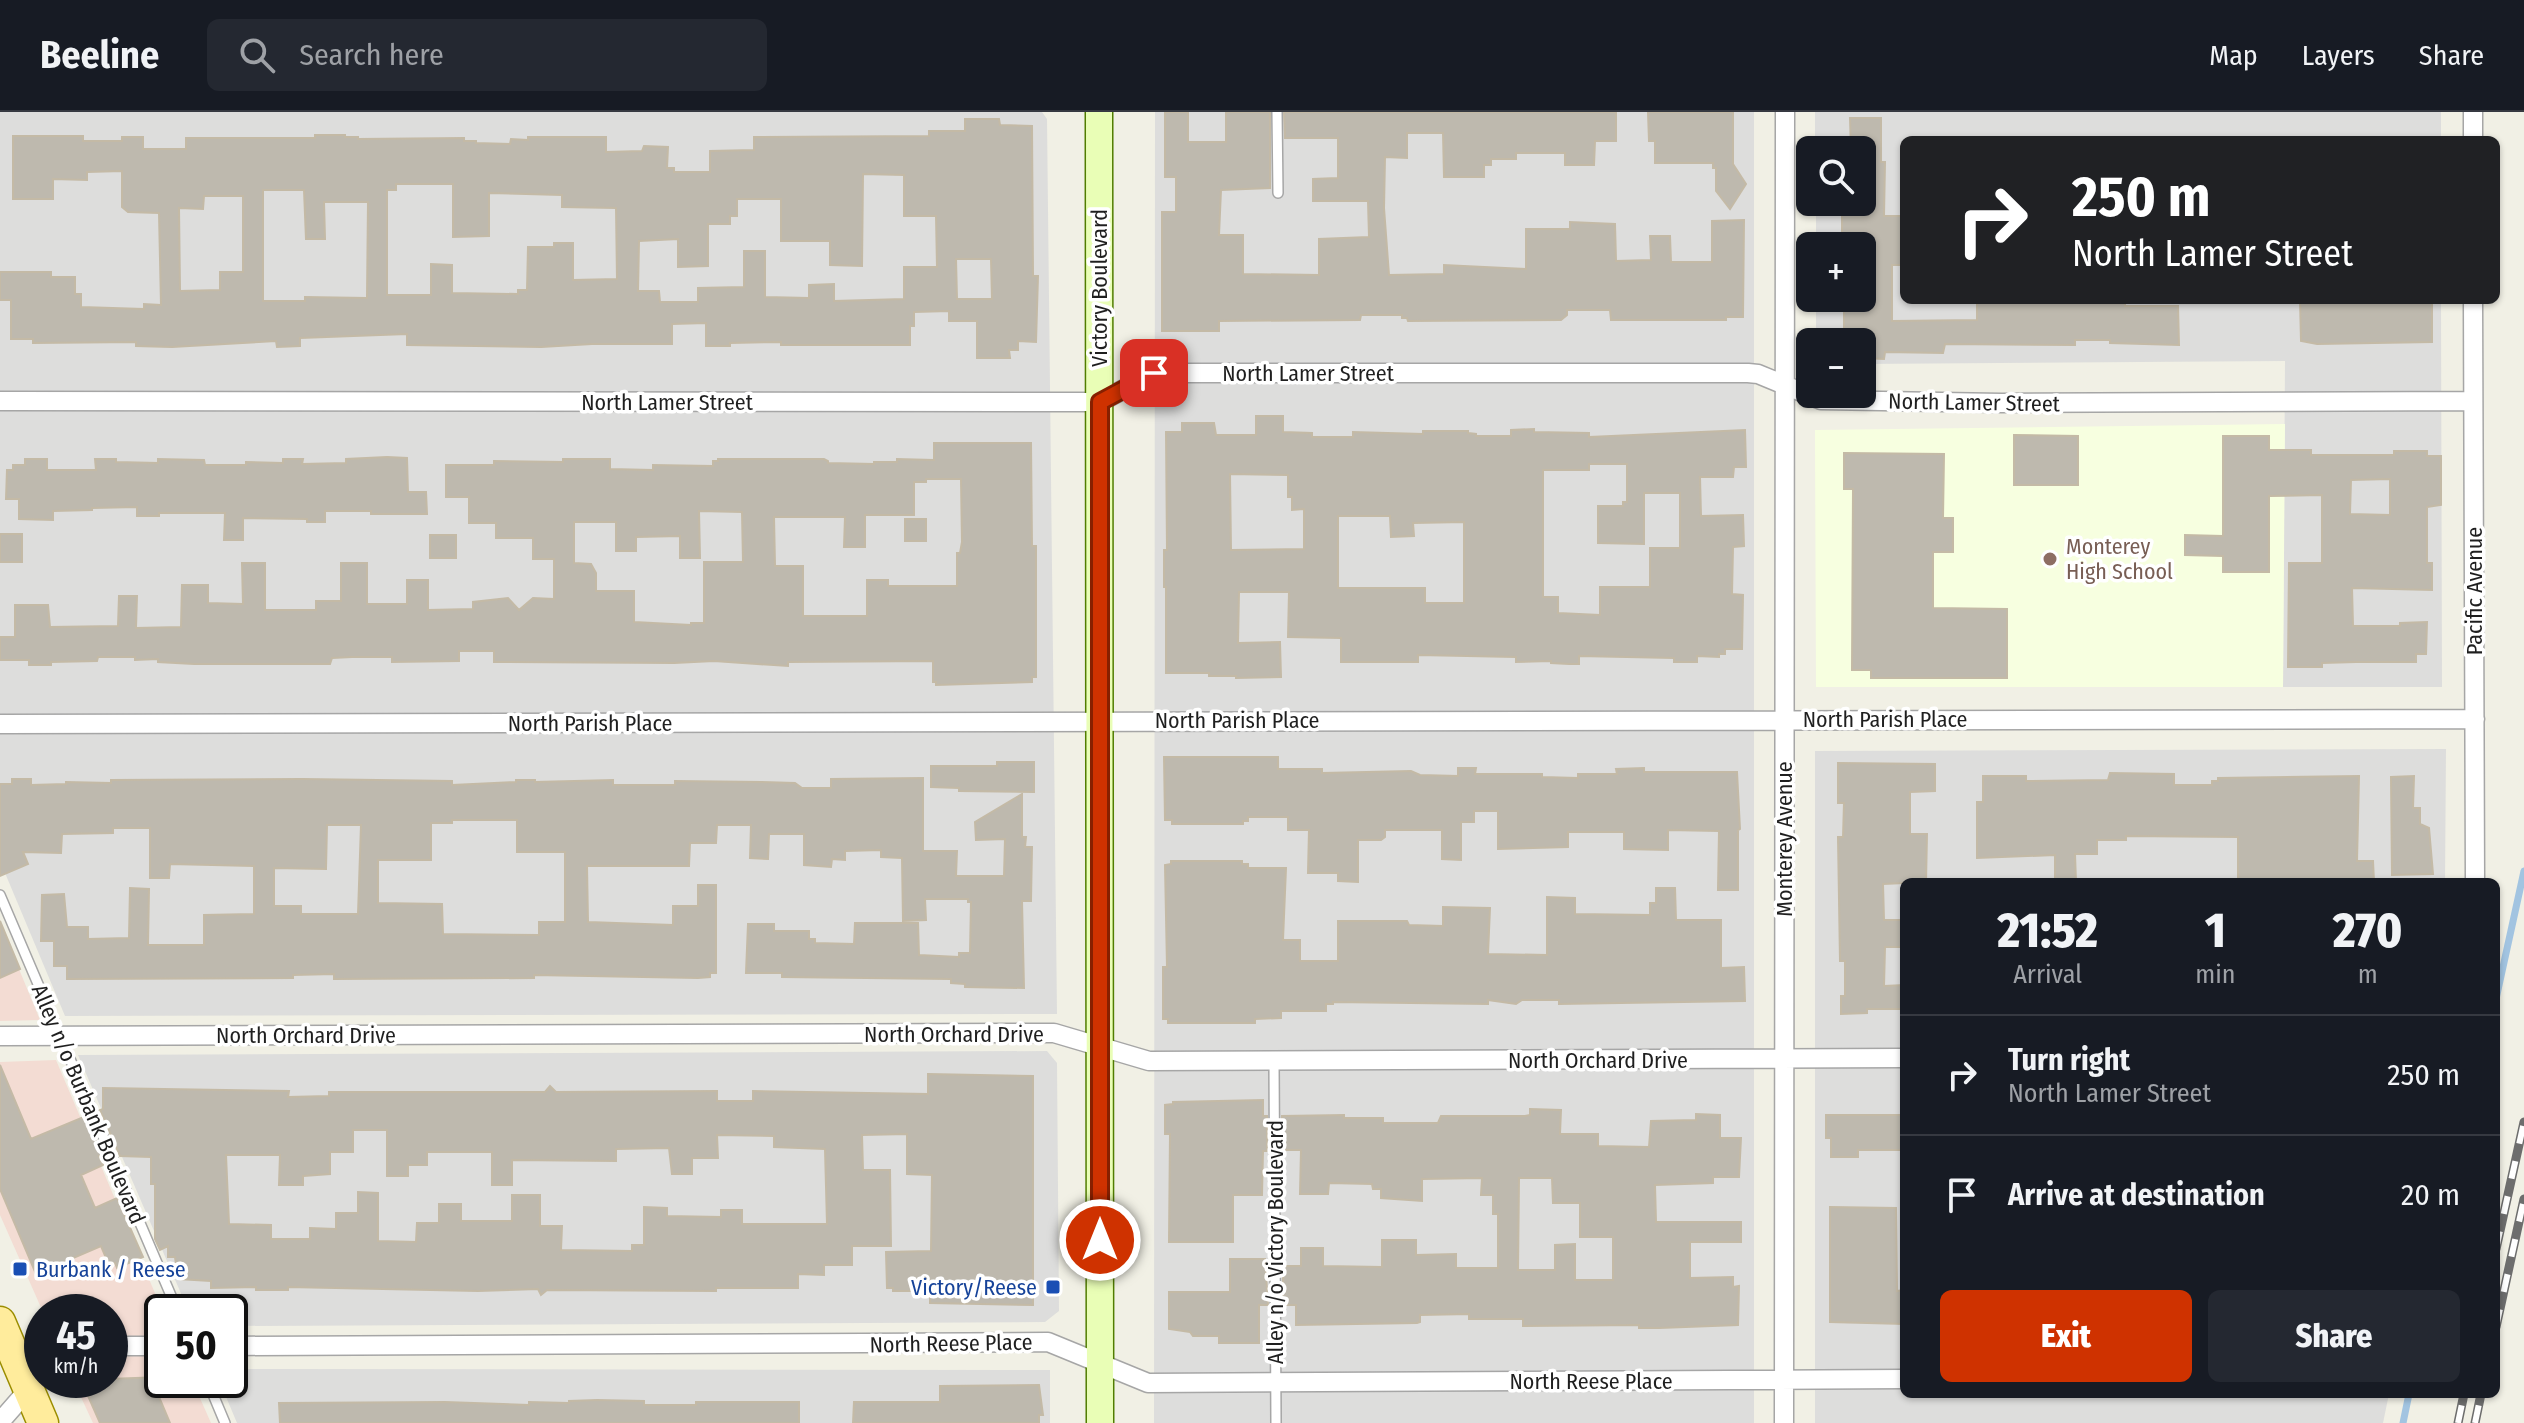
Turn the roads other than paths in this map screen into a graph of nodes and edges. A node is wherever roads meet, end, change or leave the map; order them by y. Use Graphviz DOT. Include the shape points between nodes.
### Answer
graph roads {
  1 [pos="1099,112"];
  2 [pos="1277,112"];
  3 [pos="1785,112"];
  4 [pos="2473,112"];
  5 [pos="2473,136"];
  6 [pos="1278,193"];
  7 [pos="2473,304"];
  8 [pos="1784,386"];
  9 [pos="0,401"];
  10 [pos="2473,401"];
  11 [pos="1100,402"];
  12 [pos="1785,719"];
  13 [pos="2475,719"];
  14 [pos="1099,722"];
  15 [pos="0,724"];
  16 [pos="2475,878"];
  17 [pos="0,895"];
  18 [pos="0,1036"];
  19 [pos="60,1036"];
  20 [pos="1100,1047"];
  21 [pos="1900,1058"];
  22 [pos="1783,1059"];
  23 [pos="1274,1062"];
  24 [pos="170,1294"];
  25 [pos="0,1322"];
  26 [pos="248,1346"];
  27 [pos="24,1363"];
  28 [pos="1100,1364"];
  29 [pos="1900,1379"];
  30 [pos="1783,1380"];
  31 [pos="1275,1383"];
  32 [pos="24,1395"];
  33 [pos="38,1398"];
  34 [pos="215,1398"];
  35 [pos="0,1422"];
  36 [pos="43,1423"];
  37 [pos="225,1423"];
  38 [pos="1100,1423"];
  39 [pos="1276,1423"];
  40 [pos="1784,1423"];
  1 -- 11 [label="main road, Victory Boulevard"];
  2 -- 6 [label="lane"];
  3 -- 8 [label="street, Monterey Avenue"];
  4 -- 5 [label="street"];
  7 -- 10 [label="street, Pacific Avenue"];
  8 -- 10 [label="street, North Lamer Street" via="1836,401"];
  8 -- 11 [label="street, North Lamer Street" via="1748,373 1154,373"];
  8 -- 12 [label="street, Monterey Avenue"];
  9 -- 11 [label="street, North Lamer Street"];
  10 -- 13 [label="street, Pacific Avenue"];
  11 -- 14 [label="main road, Victory Boulevard"];
  12 -- 13 [label="street, North Parish Place"];
  12 -- 14 [label="street, North Parish Place"];
  12 -- 22 [label="street, Monterey Avenue"];
  13 -- 16 [label="street, Pacific Avenue"];
  14 -- 15 [label="street, North Parish Place"];
  14 -- 20 [label="main road, Victory Boulevard"];
  17 -- 19 [label="lane, Alley n/o Burbank Boulevard"];
  18 -- 19 [label="street, North Orchard Drive"];
  19 -- 20 [label="street, North Orchard Drive" via="1054,1033"];
  19 -- 24 [label="lane, Alley n/o Burbank Boulevard"];
  20 -- 23 [label="street, North Orchard Drive" via="1149,1061"];
  20 -- 28 [label="main road, Victory Boulevard"];
  21 -- 22 [label="street, North Orchard Drive"];
  22 -- 23 [label="street, North Orchard Drive"];
  22 -- 30 [label="street, Monterey Avenue"];
  23 -- 31 [label="lane, Alley n/o Victory Boulevard"];
  25 -- 27 [label="main road"];
  26 -- 28 [label="street, North Reese Place" via="1048,1342"];
  28 -- 31 [label="street, North Reese Place" via="1148,1383"];
  28 -- 38 [label="main road, Victory Boulevard"];
  29 -- 30 [label="street, North Reese Place"];
  30 -- 31 [label="street, North Reese Place"];
  30 -- 40 [label="street, Monterey Avenue"];
  31 -- 39 [label="lane, Alley n/o Victory Boulevard"];
  32 -- 35 [label="street"];
  33 -- 36 [label="main road"];
  34 -- 37 [label="lane"];
}
